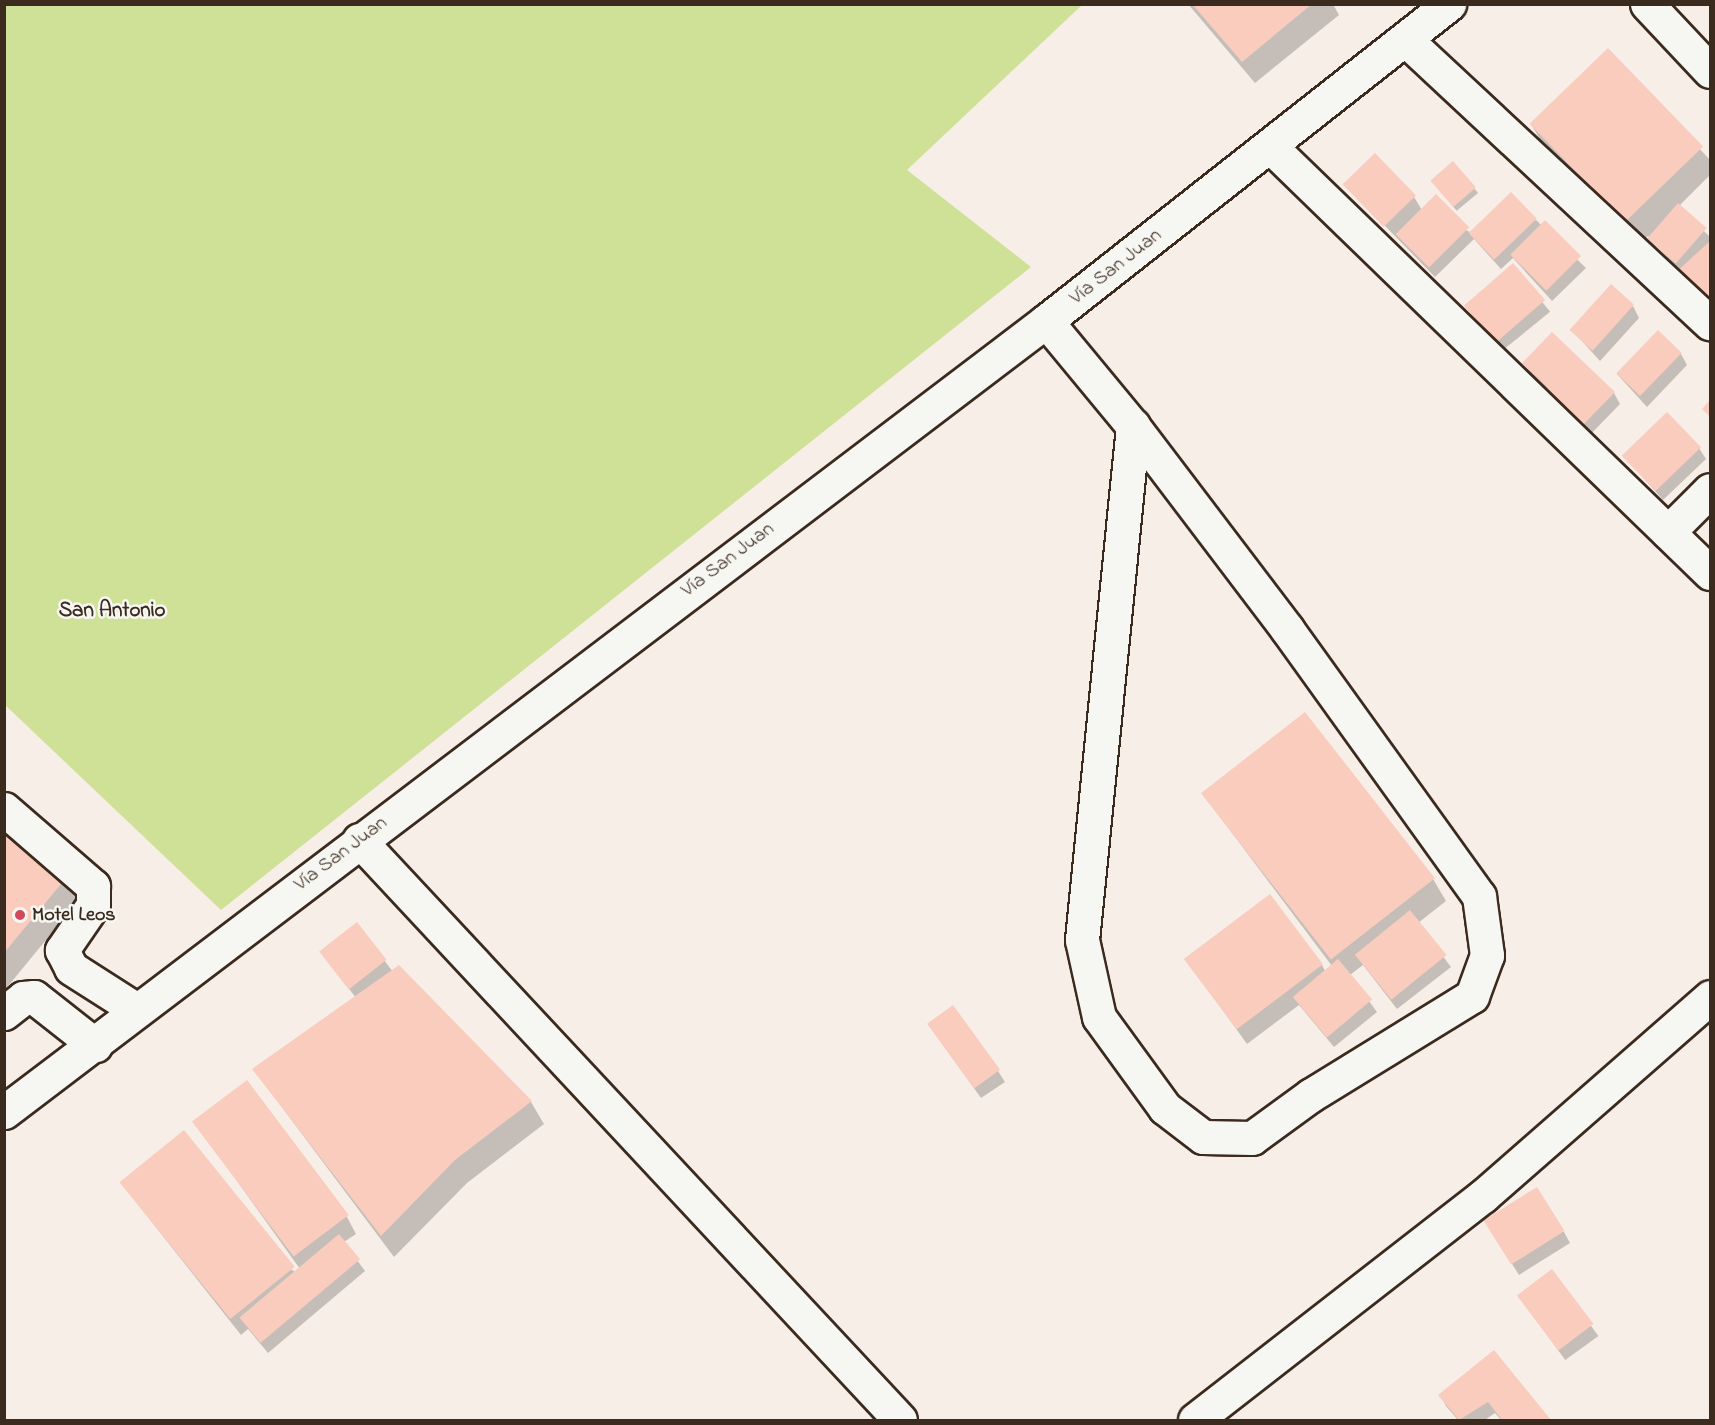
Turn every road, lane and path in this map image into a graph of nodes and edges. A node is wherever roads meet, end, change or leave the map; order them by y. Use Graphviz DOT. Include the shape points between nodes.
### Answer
graph roads {
  1 [pos="1449,4"];
  2 [pos="1647,4"];
  3 [pos="1405,39"];
  4 [pos="1710,71"];
  5 [pos="1271,147"];
  6 [pos="1046,321"];
  7 [pos="1710,323"];
  8 [pos="1133,426"];
  9 [pos="1710,490"];
  10 [pos="1668,532"];
  11 [pos="1710,573"];
  12 [pos="4,809"];
  13 [pos="358,840"];
  14 [pos="1710,996"];
  15 [pos="135,1009"];
  16 [pos="4,1013"];
  17 [pos="95,1045"];
  18 [pos="4,1112"];
  19 [pos="900,1420"];
  20 [pos="1196,1420"];
  1 -- 3 [label="street, Vía San Juan"];
  2 -- 4 [label="street"];
  3 -- 5 [label="street, Vía San Juan"];
  3 -- 7 [label="street"];
  5 -- 6 [label="street, Vía San Juan"];
  5 -- 10 [label="street"];
  6 -- 8 [label="street"];
  6 -- 13 [label="street, Vía San Juan"];
  8 -- 8 [label="street" via="1082,940 1099,1017 1165,1108 1203,1137 1252,1138 1311,1095 1472,996 1487,955 1479,896"];
  9 -- 10 [label="street"];
  10 -- 11 [label="street"];
  12 -- 15 [label="street" via="93,886 93,905 62,950 71,968"];
  13 -- 15 [label="street, Vía San Juan"];
  13 -- 19 [label="street"];
  14 -- 20 [label="street" via="1483,1196"];
  15 -- 17 [label="street, Vía San Juan"];
  16 -- 17 [label="street" via="22,998 34,997"];
  17 -- 18 [label="street, Vía San Juan"];
}
